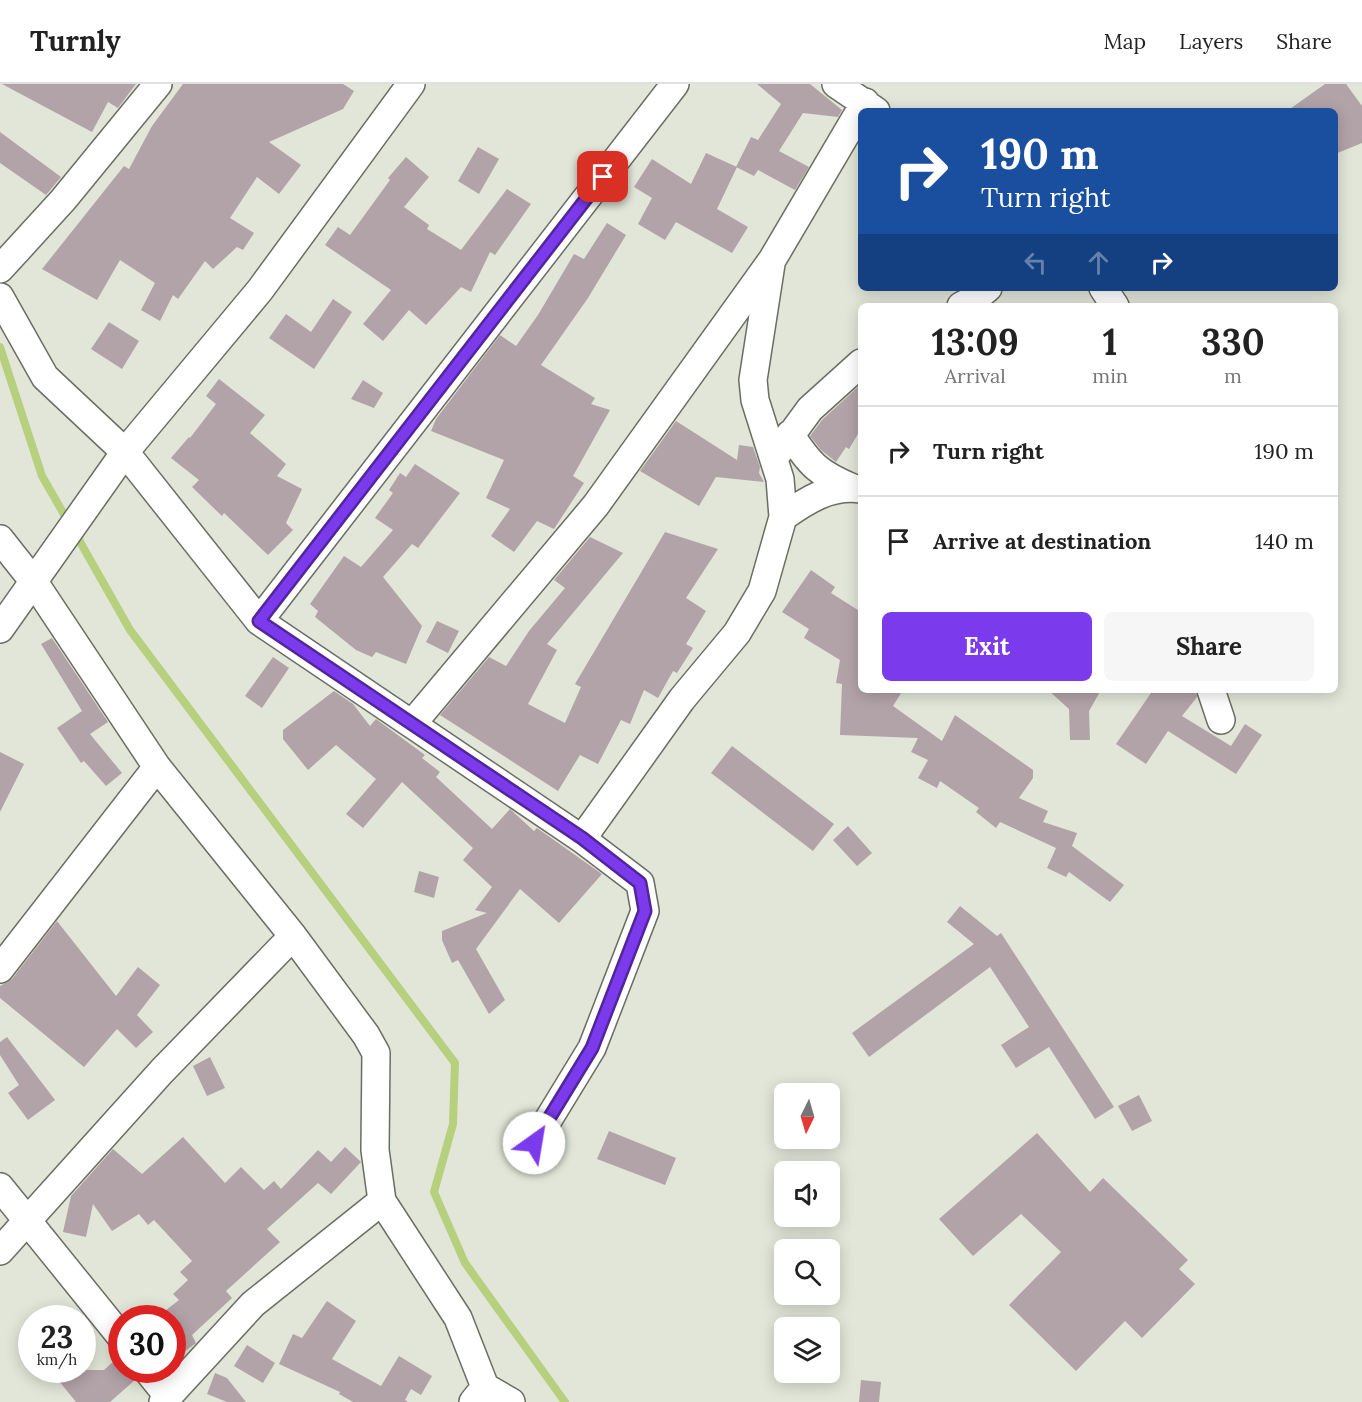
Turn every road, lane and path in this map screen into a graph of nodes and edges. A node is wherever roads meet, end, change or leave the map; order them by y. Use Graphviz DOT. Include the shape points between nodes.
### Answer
graph roads {
  1 [pos="158,84"];
  2 [pos="411,84"];
  3 [pos="675,84"];
  4 [pos="836,84"];
  5 [pos="870,107"];
  6 [pos="858,126"];
  7 [pos="772,260"];
  8 [pos="0,269"];
  9 [pos="984,291"];
  10 [pos="0,297"];
  11 [pos="967,303"];
  12 [pos="858,366"];
  13 [pos="790,434"];
  14 [pos="125,452"];
  15 [pos="774,458"];
  16 [pos="857,489"];
  17 [pos="783,517"];
  18 [pos="0,539"];
  19 [pos="34,582"];
  20 [pos="259,621"];
  21 [pos="0,629"];
  22 [pos="1212,693"];
  23 [pos="1221,720"];
  24 [pos="412,724"];
  25 [pos="158,767"];
  26 [pos="582,838"];
  27 [pos="292,936"];
  28 [pos="0,969"];
  29 [pos="534,1143"];
  30 [pos="0,1187"];
  31 [pos="382,1201"];
  32 [pos="27,1220"];
  33 [pos="0,1251"];
  34 [pos="108,1321"];
  35 [pos="156,1383"];
  36 [pos="479,1395"];
  37 [pos="166,1399"];
  38 [pos="511,1402"];
  1 -- 8 [label="street" via="63,200"];
  2 -- 14 [label="street" via="260,290"];
  3 -- 20 [label="street"];
  4 -- 5 [label="street"];
  6 -- 7 [label="street"];
  7 -- 15 [label="street" via="753,380 755,400"];
  7 -- 24 [label="street" via="596,504"];
  9 -- 11 [label="street"];
  10 -- 14 [label="street" via="45,377"];
  12 -- 13 [label="street" via="810,409"];
  13 -- 15 [label="street"];
  13 -- 16 [label="street" via="808,462 831,479"];
  14 -- 19 [label="street"];
  14 -- 20 [label="street"];
  15 -- 17 [label="street"];
  16 -- 17 [label="street" via="830,491 808,499"];
  17 -- 26 [label="street" via="762,591 737,633 682,699"];
  18 -- 19 [label="street"];
  19 -- 21 [label="street"];
  19 -- 25 [label="street"];
  20 -- 24 [label="street"];
  22 -- 23 [label="street"];
  24 -- 26 [label="street"];
  25 -- 27 [label="street"];
  25 -- 28 [label="street"];
  26 -- 29 [label="street" via="640,883 645,911 592,1048"];
  27 -- 31 [label="street" via="376,1053 375,1150"];
  27 -- 32 [label="street"];
  30 -- 32 [label="street"];
  31 -- 36 [label="street" via="458,1318"];
  31 -- 37 [label="street" via="253,1304"];
  32 -- 33 [label="street"];
  32 -- 34 [label="street"];
  35 -- 37 [label="street"];
  36 -- 38 [label="street"];
}
